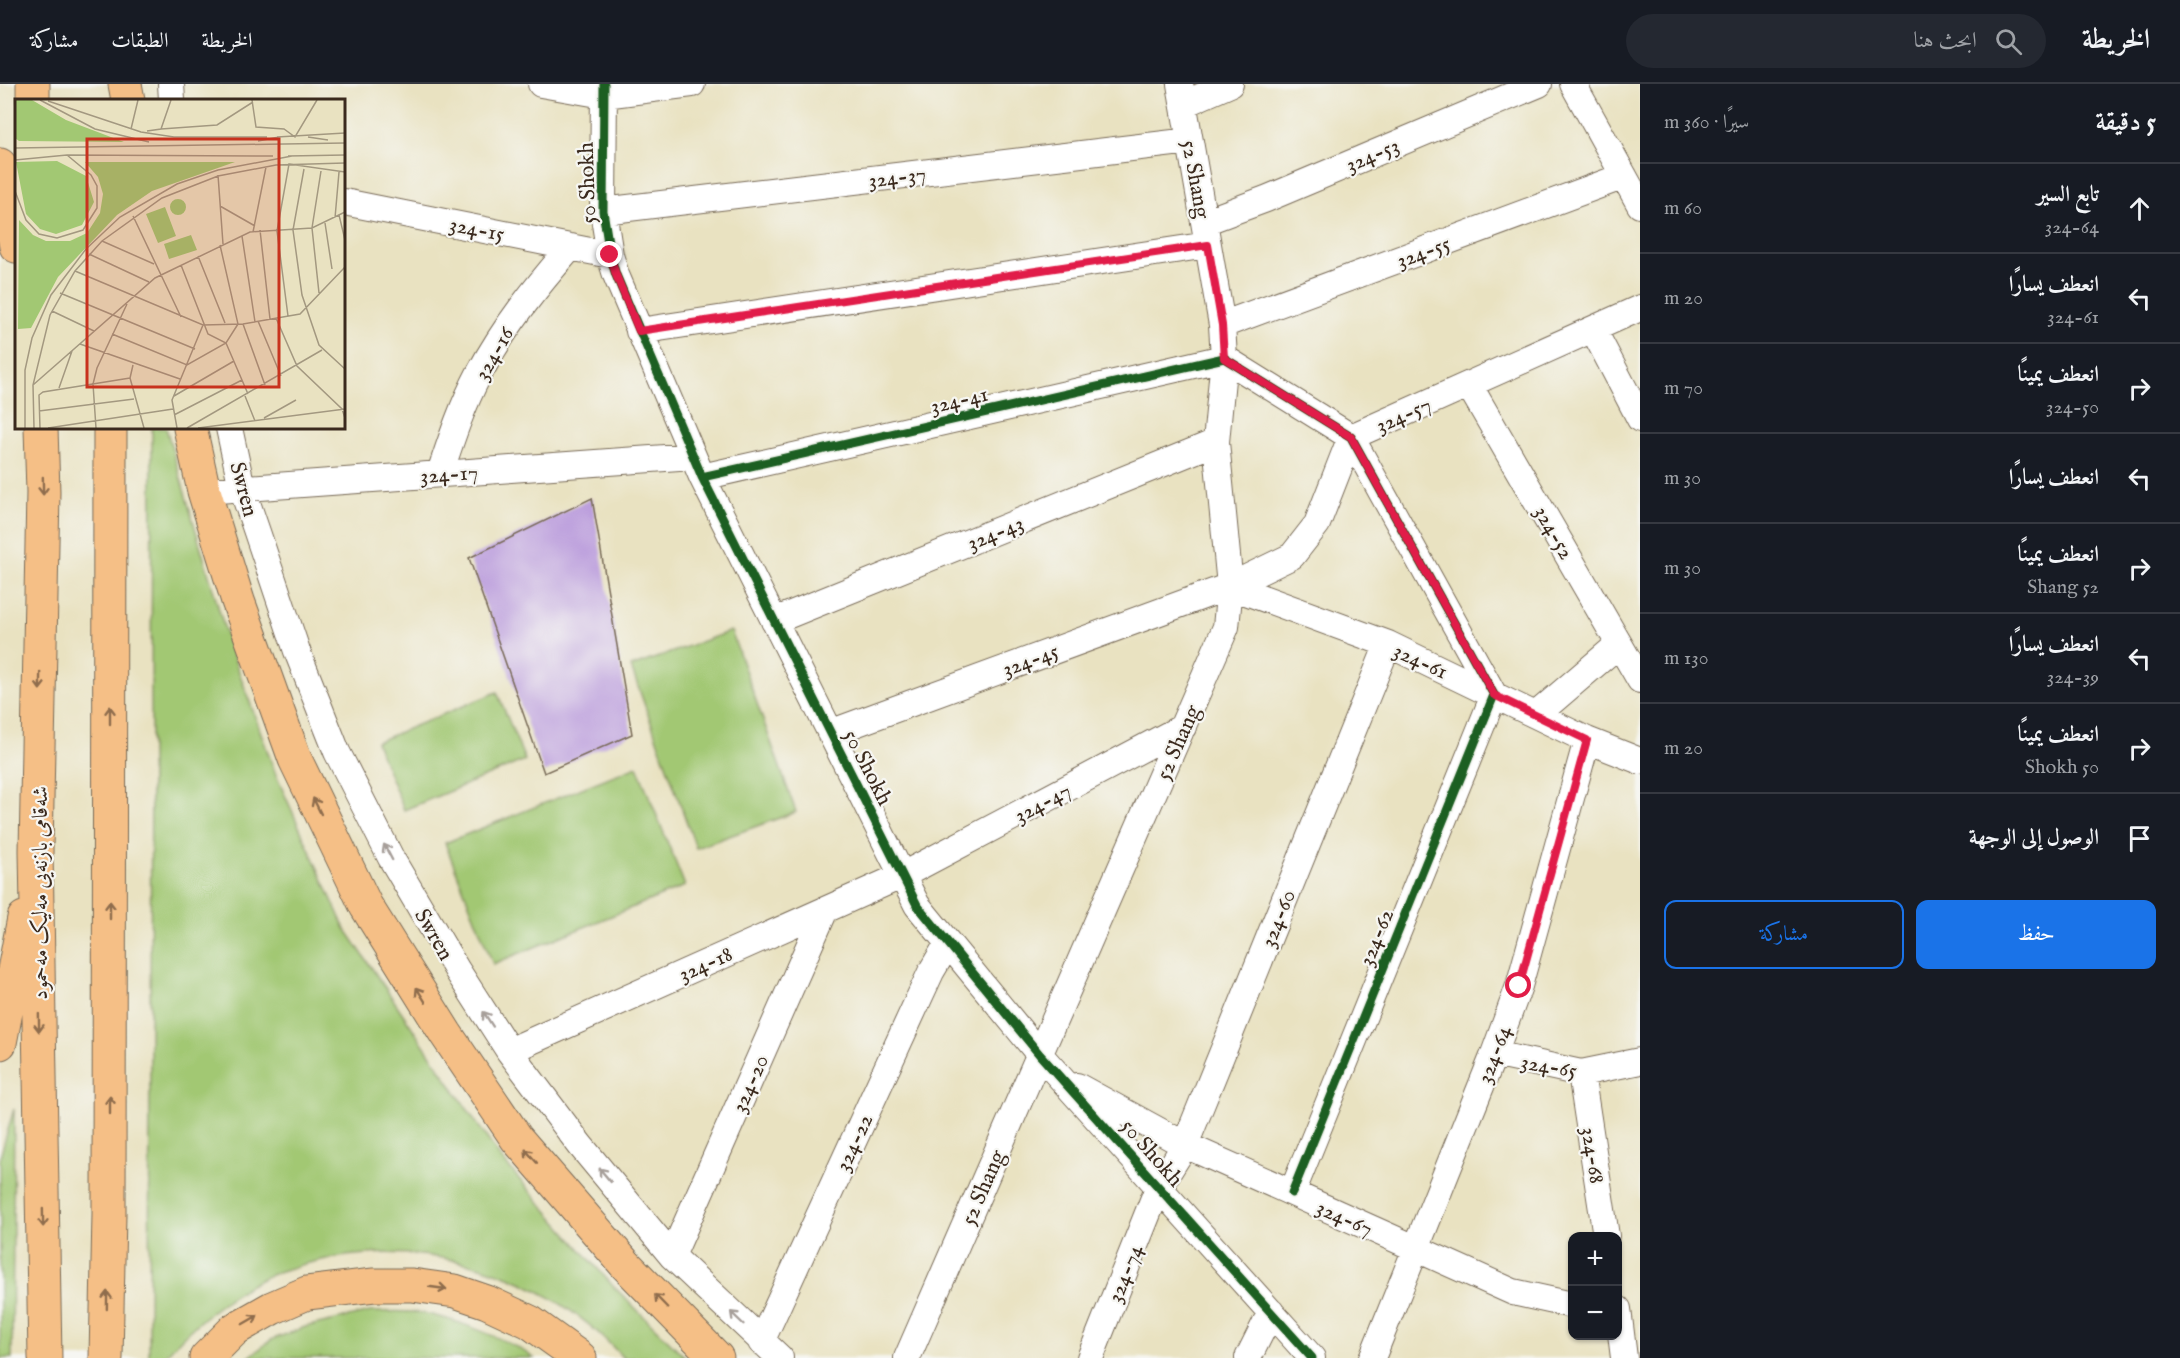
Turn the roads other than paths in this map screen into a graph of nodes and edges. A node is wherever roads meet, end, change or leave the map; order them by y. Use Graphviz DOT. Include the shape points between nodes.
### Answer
graph roads {
  1 [pos="125,84"];
  2 [pos="171,84"];
  3 [pos="541,84"];
  4 [pos="692,84"];
  5 [pos="1230,84"];
  6 [pos="1539,84"];
  7 [pos="1574,84"];
  8 [pos="604,90"];
  9 [pos="1182,94"];
  10 [pos="128,99"];
  11 [pos="172,99"];
  12 [pos="1190,141"];
  13 [pos="0,165"];
  14 [pos="1624,176"];
  15 [pos="345,202"];
  16 [pos="1640,205"];
  17 [pos="603,211"];
  18 [pos="1206,233"];
  19 [pos="15,241"];
  20 [pos="571,247"];
  21 [pos="610,255"];
  22 [pos="1640,309"];
  23 [pos="1222,325"];
  24 [pos="1593,330"];
  25 [pos="639,331"];
  26 [pos="1224,358"];
  27 [pos="1469,385"];
  28 [pos="1640,419"];
  29 [pos="41,429"];
  30 [pos="110,429"];
  31 [pos="190,429"];
  32 [pos="229,429"];
  33 [pos="1351,437"];
  34 [pos="1216,442"];
  35 [pos="698,466"];
  36 [pos="440,473"];
  37 [pos="242,488"];
  38 [pos="204,491"];
  39 [pos="1230,586"];
  40 [pos="774,621"];
  41 [pos="1388,644"];
  42 [pos="1619,644"];
  43 [pos="1640,680"];
  44 [pos="1494,695"];
  45 [pos="1536,715"];
  46 [pos="1183,727"];
  47 [pos="830,733"];
  48 [pos="1587,740"];
  49 [pos="1640,761"];
  50 [pos="36,851"];
  51 [pos="901,876"];
  52 [pos="825,910"];
  53 [pos="948,943"];
  54 [pos="0,1043"];
  55 [pos="509,1051"];
  56 [pos="1494,1054"];
  57 [pos="1040,1055"];
  58 [pos="1640,1061"];
  59 [pos="1581,1073"];
  60 [pos="1060,1077"];
  61 [pos="1185,1145"];
  62 [pos="1158,1188"];
  63 [pos="1292,1193"];
  64 [pos="1605,1232"];
  65 [pos="1415,1248"];
  66 [pos="672,1256"];
  67 [pos="1568,1304"];
  68 [pos="1271,1312"];
  69 [pos="1623,1314"];
  70 [pos="770,1350"];
  71 [pos="45,1358"];
  72 [pos="106,1358"];
  73 [pos="206,1358"];
  74 [pos="580,1358"];
  75 [pos="717,1358"];
  76 [pos="907,1358"];
  77 [pos="1090,1358"];
  78 [pos="1248,1358"];
  79 [pos="1312,1358"];
  80 [pos="1372,1358"];
  81 [pos="1624,1358"];
  1 -- 10 [label="highway"];
  2 -- 11 [label="street"];
  3 -- 8 [label="street"];
  4 -- 8 [label="street"];
  5 -- 9 [label="street"];
  6 -- 18 [label="street, 324-53" via="1266,199"];
  7 -- 14 [label="street"];
  8 -- 17 [label="street, 50 Shokh"];
  9 -- 12 [label="street, 52 Shang"];
  12 -- 17 [label="street, 324-37"];
  12 -- 18 [label="street, 52 Shang"];
  13 -- 19 [label="highway"];
  14 -- 16 [label="street"];
  14 -- 23 [label="street, 324-55"];
  15 -- 20 [label="street, 324-15"];
  17 -- 21 [label="street, 50 Shokh"];
  18 -- 23 [label="street, 52 Shang"];
  18 -- 25 [label="street, 324-53"];
  20 -- 21 [label="street, 324-15"];
  20 -- 36 [label="street, 324-16" via="536,286 478,375"];
  21 -- 25 [label="street, 50 Shokh"];
  22 -- 24 [label="street, 324-57"];
  23 -- 26 [label="street, 52 Shang"];
  24 -- 27 [label="street, 324-57"];
  24 -- 28 [label="street"];
  25 -- 35 [label="street, 50 Shokh"];
  26 -- 33 [label="street"];
  26 -- 34 [label="street, 52 Shang"];
  26 -- 35 [label="street, 324-41"];
  27 -- 33 [label="street, 324-57"];
  27 -- 42 [label="street, 324-52"];
  29 -- 50 [label="highway, شەقامی بازنەیی مەلیک مەحمود, one-way" via="44,492"];
  72 -- 30 [label="highway, one-way" via="110,1214"];
  31 -- 38 [label="highway"];
  32 -- 37 [label="street, Swren"];
  33 -- 39 [label="street, 324-57" via="1317,524 1292,556"];
  33 -- 44 [label="street"];
  34 -- 39 [label="street, 52 Shang"];
  34 -- 40 [label="street, 324-43"];
  35 -- 36 [label="street, 324-17"];
  35 -- 40 [label="street, 50 Shokh"];
  36 -- 37 [label="street, 324-17"];
  37 -- 38 [label="street, 324-17"];
  55 -- 37 [label="street, Swren, one-way" via="391,858 337,752 297,651"];
  75 -- 38 [label="highway, one-way" via="625,1264 517,1139 366,906 295,759 238,601"];
  39 -- 41 [label="street, 324-61"];
  39 -- 46 [label="street, 52 Shang" via="1227,627"];
  39 -- 47 [label="street, 324-45"];
  40 -- 47 [label="street, 50 Shokh"];
  41 -- 44 [label="street, 324-61"];
  41 -- 61 [label="street, 324-60"];
  42 -- 43 [label="street, 324-52"];
  42 -- 45 [label="street"];
  44 -- 45 [label="street, 324-61"];
  44 -- 63 [label="street, 324-62"];
  45 -- 48 [label="street, 324-61"];
  46 -- 51 [label="street, 324-47"];
  46 -- 57 [label="street, 52 Shang"];
  47 -- 51 [label="street, 50 Shokh"];
  48 -- 49 [label="street, 324-61"];
  48 -- 56 [label="street, 324-64" via="1519,986"];
  50 -- 54 [label="highway"];
  50 -- 71 [label="highway, شەقامی بازنەیی مەلیک مەحمود, one-way"];
  51 -- 52 [label="street, 324-18"];
  51 -- 53 [label="street, 50 Shokh" via="917,905"];
  52 -- 55 [label="street, 324-18"];
  52 -- 66 [label="street, 324-20"];
  53 -- 57 [label="street, 50 Shokh"];
  53 -- 70 [label="street, 324-22" via="926,982"];
  66 -- 55 [label="street, Swren, one-way"];
  56 -- 59 [label="street, 324-65"];
  56 -- 65 [label="street, 324-64"];
  57 -- 60 [label="street, 50 Shokh"];
  57 -- 76 [label="street, 52 Shang"];
  58 -- 59 [label="street, 324-65"];
  59 -- 64 [label="street, 324-68"];
  60 -- 61 [label="street, 324-67"];
  60 -- 62 [label="street, 50 Shokh"];
  61 -- 62 [label="street, 324-60"];
  61 -- 63 [label="street, 324-67"];
  62 -- 68 [label="street, 50 Shokh"];
  62 -- 77 [label="street, 324-74"];
  63 -- 65 [label="street, 324-67"];
  65 -- 67 [label="street, 324-67" via="1513,1292"];
  65 -- 80 [label="street, 324-64"];
  70 -- 66 [label="street, Swren, one-way"];
  68 -- 78 [label="street"];
  68 -- 79 [label="street, 50 Shokh"];
  69 -- 81 [label="street"];
  73 -- 74 [label="highway, one-way" via="235,1329 272,1308 308,1293 374,1285 455,1290 530,1322"];
}
